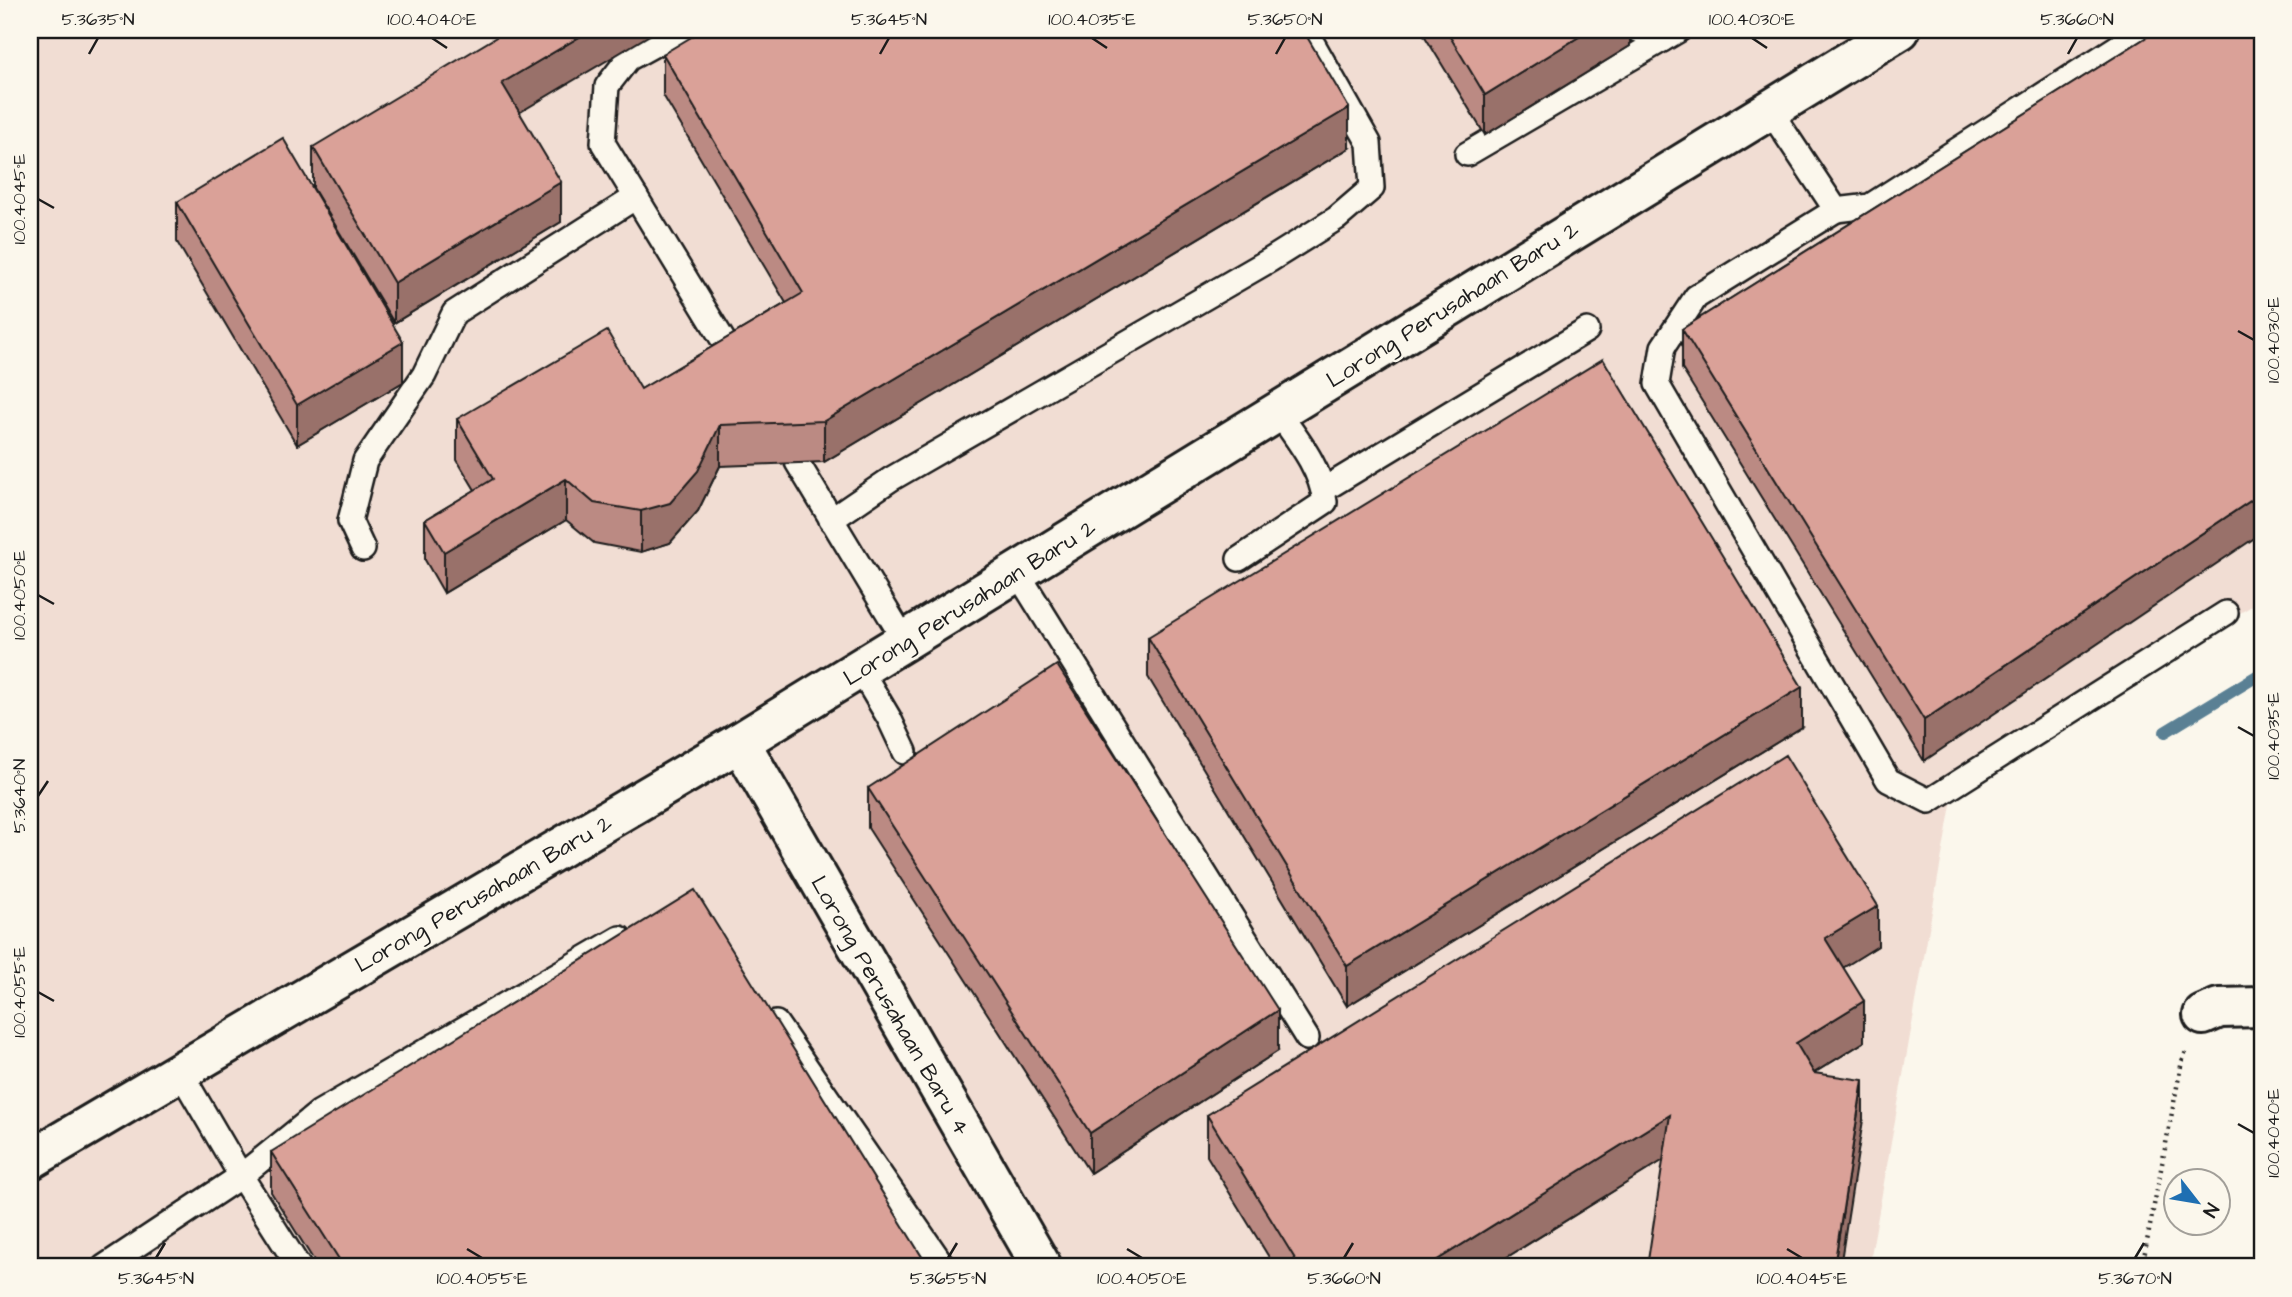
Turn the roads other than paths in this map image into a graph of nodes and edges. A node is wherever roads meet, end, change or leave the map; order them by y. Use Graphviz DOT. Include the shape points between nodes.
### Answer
graph roads {
  1 [pos="681,30"];
  2 [pos="1304,30"];
  3 [pos="1638,30"];
  4 [pos="1900,30"];
  5 [pos="2144,30"];
  6 [pos="1670,35"];
  7 [pos="1769,109"];
  8 [pos="1467,154"];
  9 [pos="636,197"];
  10 [pos="1836,210"];
  11 [pos="1587,330"];
  12 [pos="742,371"];
  13 [pos="1278,412"];
  14 [pos="797,462"];
  15 [pos="1323,490"];
  16 [pos="831,520"];
  17 [pos="363,549"];
  18 [pos="1238,559"];
  19 [pos="1017,572"];
  20 [pos="2226,613"];
  21 [pos="905,641"];
  22 [pos="860,669"];
  23 [pos="740,743"];
  24 [pos="905,752"];
  25 [pos="643,926"];
  26 [pos="2262,1007"];
  27 [pos="766,1009"];
  28 [pos="2203,1015"];
  29 [pos="1307,1038"];
  30 [pos="179,1070"];
  31 [pos="30,1160"];
  32 [pos="241,1176"];
  33 [pos="104,1267"];
  34 [pos="299,1267"];
  35 [pos="944,1267"];
  36 [pos="1042,1267"];
  1 -- 9 [label="lane" via="628,59 607,86 603,143"];
  2 -- 16 [label="lane" via="1369,143 1372,188 1337,218 1270,260 891,479"];
  3 -- 6 [label="lane"];
  4 -- 7 [label="street, Lorong Perusahaan Baru 2"];
  5 -- 10 [label="lane" via="1870,206"];
  6 -- 8 [label="lane"];
  7 -- 10 [label="lane"];
  7 -- 13 [label="street, Lorong Perusahaan Baru 2"];
  9 -- 12 [label="lane"];
  9 -- 17 [label="lane" via="454,313 424,375 365,461 350,521"];
  10 -- 20 [label="lane" via="1696,297 1663,347 1657,384 1888,780 1929,801"];
  11 -- 15 [label="lane"];
  13 -- 15 [label="lane" via="1304,449"];
  13 -- 19 [label="street, Lorong Perusahaan Baru 2"];
  14 -- 16 [label="lane"];
  15 -- 18 [label="lane" via="1325,502"];
  16 -- 21 [label="lane"];
  19 -- 21 [label="street, Lorong Perusahaan Baru 2"];
  19 -- 29 [label="lane"];
  21 -- 22 [label="street, Lorong Perusahaan Baru 2"];
  22 -- 23 [label="street, Lorong Perusahaan Baru 2"];
  22 -- 24 [label="lane"];
  23 -- 30 [label="street, Lorong Perusahaan Baru 2"];
  23 -- 36 [label="street, Lorong Perusahaan Baru 4"];
  25 -- 32 [label="lane" via="320,1112"];
  26 -- 28 [label="street" via="2219,1008"];
  27 -- 35 [label="lane"];
  30 -- 31 [label="street, Lorong Perusahaan Baru 2"];
  30 -- 32 [label="lane"];
  32 -- 33 [label="lane"];
  32 -- 34 [label="lane"];
}
